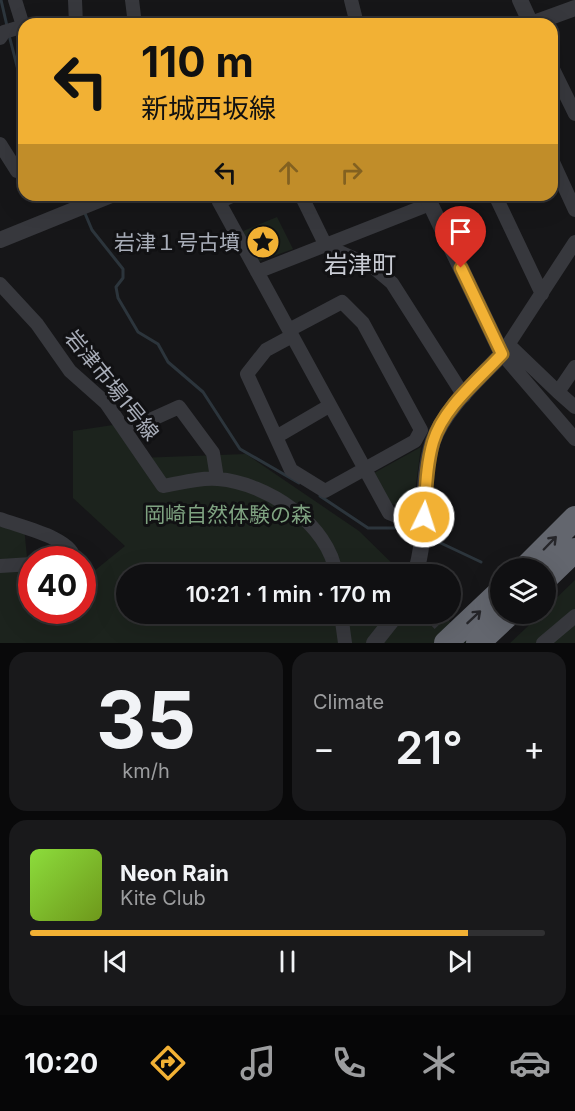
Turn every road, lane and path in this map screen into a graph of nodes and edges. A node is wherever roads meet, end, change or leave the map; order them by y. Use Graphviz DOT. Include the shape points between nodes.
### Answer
graph roads {
  1 [pos="15,0"];
  2 [pos="75,0"];
  3 [pos="132,0"];
  4 [pos="351,0"];
  5 [pos="520,0"];
  6 [pos="575,8"];
  7 [pos="21,18"];
  8 [pos="75,18"];
  9 [pos="134,18"];
  10 [pos="356,18"];
  11 [pos="528,18"];
  12 [pos="548,18"];
  13 [pos="18,28"];
  14 [pos="0,38"];
  15 [pos="558,79"];
  16 [pos="565,94"];
  17 [pos="558,97"];
  18 [pos="575,114"];
  19 [pos="0,144"];
  20 [pos="18,171"];
  21 [pos="558,173"];
  22 [pos="92,201"];
  23 [pos="221,201"];
  24 [pos="304,201"];
  25 [pos="426,201"];
  26 [pos="429,201"];
  27 [pos="498,201"];
  28 [pos="575,210"];
  29 [pos="0,240"];
  30 [pos="575,242"];
  31 [pos="326,246"];
  32 [pos="257,272"];
  33 [pos="0,284"];
  34 [pos="542,294"];
  35 [pos="290,333"];
  36 [pos="505,350"];
  37 [pos="575,367"];
  38 [pos="558,392"];
  39 [pos="464,396"];
  40 [pos="329,406"];
  41 [pos="575,407"];
  42 [pos="126,431"];
  43 [pos="276,437"];
  44 [pos="575,439"];
  45 [pos="365,469"];
  46 [pos="217,478"];
  47 [pos="424,517"];
  48 [pos="575,518"];
  49 [pos="0,519"];
  50 [pos="65,546"];
  51 [pos="575,550"];
  52 [pos="535,558"];
  53 [pos="335,564"];
  54 [pos="418,564"];
  55 [pos="18,565"];
  56 [pos="0,566"];
  57 [pos="556,568"];
  58 [pos="490,601"];
  59 [pos="575,616"];
  60 [pos="342,624"];
  61 [pos="389,624"];
  62 [pos="498,624"];
  63 [pos="345,643"];
  64 [pos="374,643"];
  65 [pos="446,643"];
  66 [pos="478,643"];
  67 [pos="543,643"];
  1 -- 7 [label="street"];
  2 -- 8 [label="street"];
  3 -- 9 [label="street"];
  4 -- 10 [label="street"];
  5 -- 11 [label="street"];
  6 -- 12 [label="street"];
  13 -- 14 [label="street" via="4,32"];
  15 -- 16 [label="street"];
  16 -- 17 [label="street"];
  16 -- 18 [label="street"];
  19 -- 20 [label="street"];
  21 -- 28 [label="street"];
  22 -- 29 [label="street"];
  23 -- 32 [label="street"];
  24 -- 31 [label="street"];
  25 -- 31 [label="street"];
  26 -- 36 [label="street"];
  27 -- 34 [label="street"];
  30 -- 34 [label="street"];
  31 -- 32 [label="street"];
  31 -- 39 [label="street" via="374,267 392,283"];
  32 -- 35 [label="street"];
  33 -- 42 [label="street, 岩津市場1号線"];
  34 -- 36 [label="street"];
  35 -- 40 [label="street"];
  35 -- 43 [label="street" via="266,350 247,374"];
  35 -- 45 [label="street" via="342,302 363,323 421,430 415,441"];
  36 -- 38 [label="street"];
  36 -- 39 [label="street"];
  36 -- 44 [label="street"];
  37 -- 38 [label="street"];
  38 -- 41 [label="street"];
  39 -- 47 [label="street" via="443,421 433,441"];
  40 -- 43 [label="street"];
  40 -- 45 [label="street"];
  42 -- 46 [label="street, 岩津市場1号線" via="163,486"];
  42 -- 46 [label="street" via="179,407 213,453"];
  43 -- 45 [label="street" via="291,470 325,491"];
  45 -- 47 [label="street" via="389,513"];
  46 -- 53 [label="street, 岩津市場1号線" via="248,486 299,514 320,534"];
  47 -- 54 [label="street"];
  52 -- 48 [label="highway, one-way"];
  49 -- 50 [label="street" via="43,531"];
  51 -- 57 [label="highway"];
  55 -- 56 [label="street"];
  65 -- 58 [label="highway, one-way"];
  59 -- 67 [label="street"];
  60 -- 63 [label="street"];
  61 -- 64 [label="street"];
  62 -- 66 [label="highway"];
}
